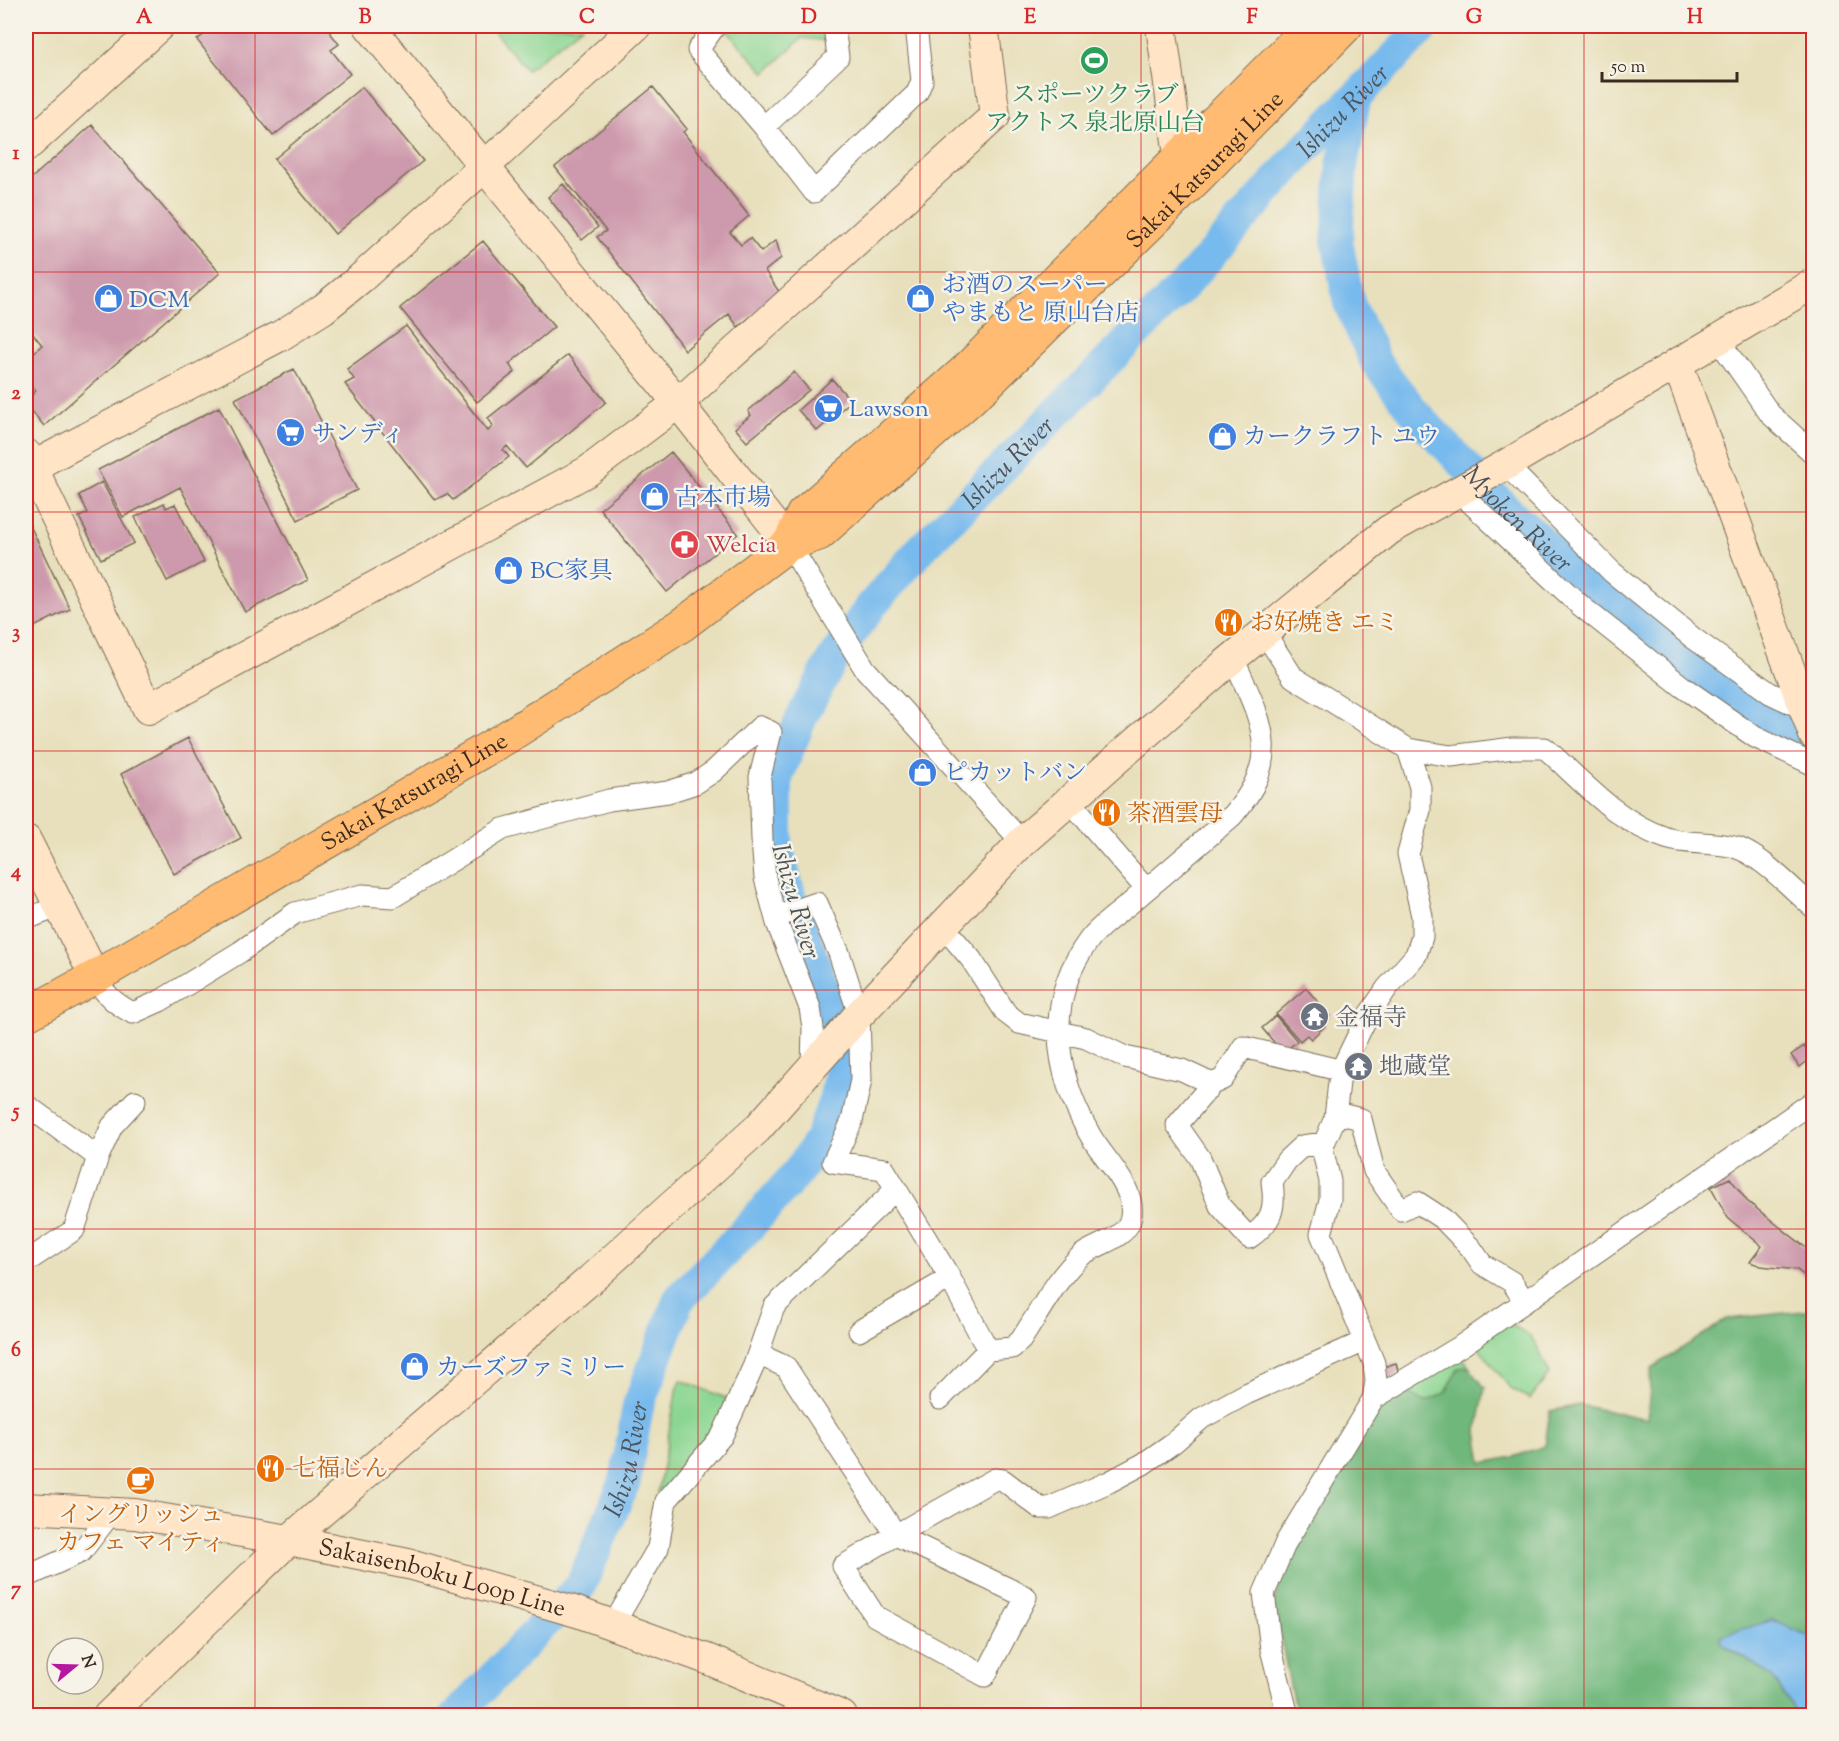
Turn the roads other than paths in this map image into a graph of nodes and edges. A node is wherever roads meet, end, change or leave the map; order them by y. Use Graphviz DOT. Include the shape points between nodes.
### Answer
graph roads {
  1 [pos="159,26"];
  2 [pos="369,26"];
  3 [pos="636,26"];
  4 [pos="716,26"];
  5 [pos="834,26"];
  6 [pos="915,26"];
  7 [pos="982,26"];
  8 [pos="1161,26"];
  9 [pos="1311,26"];
  10 [pos="1346,26"];
  11 [pos="764,127"];
  12 [pos="26,147"];
  13 [pos="1189,166"];
  14 [pos="484,167"];
  15 [pos="1814,283"];
  16 [pos="1718,339"];
  17 [pos="1677,363"];
  18 [pos="678,403"];
  19 [pos="1814,454"];
  20 [pos="28,464"];
  21 [pos="1504,466"];
  22 [pos="1462,490"];
  23 [pos="789,544"];
  24 [pos="1264,632"];
  25 [pos="1233,658"];
  26 [pos="1810,719"];
  27 [pos="1408,749"];
  28 [pos="1814,765"];
  29 [pos="1070,801"];
  30 [pos="26,840"];
  31 [pos="1022,842"];
  32 [pos="1146,890"];
  33 [pos="60,906"];
  34 [pos="1814,909"];
  35 [pos="776,917"];
  36 [pos="26,920"];
  37 [pos="943,926"];
  38 [pos="95,977"];
  39 [pos="26,1015"];
  40 [pos="857,1017"];
  41 [pos="1057,1032"];
  42 [pos="813,1065"];
  43 [pos="1342,1071"];
  44 [pos="1212,1084"];
  45 [pos="135,1101"];
  46 [pos="1814,1101"];
  47 [pos="26,1105"];
  48 [pos="1336,1113"];
  49 [pos="1324,1143"];
  50 [pos="98,1157"];
  51 [pos="896,1189"];
  52 [pos="26,1262"];
  53 [pos="950,1278"];
  54 [pos="1525,1302"];
  55 [pos="859,1331"];
  56 [pos="1365,1341"];
  57 [pos="988,1350"];
  58 [pos="758,1353"];
  59 [pos="940,1399"];
  60 [pos="1373,1399"];
  61 [pos="26,1508"];
  62 [pos="111,1513"];
  63 [pos="896,1535"];
  64 [pos="289,1540"];
  65 [pos="26,1578"];
  66 [pos="613,1625"];
  67 [pos="108,1716"];
  68 [pos="842,1716"];
  69 [pos="1288,1716"];
  1 -- 12 [label="street"];
  2 -- 14 [label="street"];
  3 -- 14 [label="street"];
  4 -- 11 [label="street" via="698,50"];
  5 -- 11 [label="street" via="838,57"];
  6 -- 11 [label="street" via="922,81 917,93 814,192"];
  7 -- 18 [label="street" via="995,116"];
  8 -- 13 [label="street"];
  9 -- 13 [label="main road, Sakai Katsuragi Line"];
  10 -- 13 [label="main road, Sakai Katsuragi Line"];
  13 -- 23 [label="main road, Sakai Katsuragi Line" via="803,514"];
  14 -- 18 [label="street"];
  14 -- 20 [label="street" via="323,309 280,336"];
  15 -- 16 [label="street"];
  16 -- 17 [label="street"];
  16 -- 19 [label="street" via="1770,414"];
  17 -- 21 [label="street"];
  17 -- 26 [label="street"];
  18 -- 20 [label="street" via="588,471 148,709"];
  18 -- 23 [label="street"];
  21 -- 22 [label="street"];
  21 -- 26 [label="street" via="1612,572 1693,638"];
  22 -- 24 [label="street" via="1389,530"];
  22 -- 28 [label="street" via="1581,606 1683,687 1755,737"];
  23 -- 31 [label="street" via="865,669"];
  23 -- 38 [label="main road, Sakai Katsuragi Line" via="682,625 507,737"];
  24 -- 25 [label="street"];
  24 -- 27 [label="street" via="1293,677"];
  25 -- 29 [label="street"];
  25 -- 32 [label="street" via="1265,742 1255,785 1233,815"];
  27 -- 34 [label="street" via="1451,756 1545,748 1622,817 1666,838 1734,847 1756,857"];
  27 -- 43 [label="street" via="1420,787 1420,810 1408,854 1422,916 1422,937 1416,955 1366,1019"];
  29 -- 31 [label="street"];
  29 -- 32 [label="street"];
  30 -- 33 [label="street"];
  31 -- 37 [label="street"];
  32 -- 41 [label="street" via="1084,947 1069,974"];
  33 -- 36 [label="street"];
  33 -- 38 [label="street"];
  35 -- 38 [label="street" via="765,878 761,829 760,777 771,732 759,727 696,783 668,792 609,800 503,829 393,897 362,895 295,913 240,952 133,1013 105,994"];
  35 -- 40 [label="street" via="817,903 839,952"];
  35 -- 42 [label="street" via="810,1008"];
  37 -- 40 [label="street"];
  37 -- 41 [label="street" via="971,959 1006,1013 1019,1023"];
  38 -- 39 [label="main road, Sakai Katsuragi Line"];
  40 -- 42 [label="street"];
  40 -- 51 [label="street" via="861,1080 852,1121 833,1162 884,1169"];
  41 -- 44 [label="street" via="1086,1038 1125,1057 1182,1070"];
  41 -- 57 [label="street" via="1073,1101 1089,1134 1125,1186 1131,1216 1121,1233 1083,1254 1068,1269 1021,1340 1012,1348"];
  42 -- 64 [label="street" via="757,1129 591,1279"];
  43 -- 44 [label="street" via="1243,1047 1223,1079"];
  43 -- 48 [label="street"];
  44 -- 49 [label="street" via="1177,1125 1200,1158 1220,1206 1249,1238 1273,1213 1272,1182 1287,1160 1302,1146"];
  45 -- 50 [label="street" via="112,1126"];
  46 -- 54 [label="street"];
  47 -- 50 [label="street"];
  48 -- 49 [label="street"];
  48 -- 54 [label="street" via="1361,1119 1374,1171 1401,1210 1417,1202 1443,1219 1482,1264 1512,1282"];
  49 -- 56 [label="street" via="1330,1200 1321,1234"];
  50 -- 52 [label="street" via="74,1230"];
  51 -- 53 [label="street"];
  51 -- 58 [label="street" via="774,1307"];
  53 -- 55 [label="street"];
  53 -- 57 [label="street"];
  54 -- 60 [label="street"];
  56 -- 60 [label="street" via="1374,1363"];
  56 -- 63 [label="street" via="1202,1418 1143,1464 1049,1508 1040,1508 1003,1480 995,1479"];
  57 -- 59 [label="street"];
  58 -- 63 [label="street" via="786,1367"];
  58 -- 66 [label="street" via="722,1436 666,1501 658,1548"];
  60 -- 69 [label="street" via="1286,1542 1264,1593 1271,1649"];
  61 -- 62 [label="street, Sakaisenboku Loop Line"];
  62 -- 64 [label="street, Sakaisenboku Loop Line"];
  62 -- 65 [label="street" via="81,1552"];
  63 -- 63 [label="street" via="843,1566 875,1616 985,1676 1026,1597"];
  64 -- 66 [label="street, Sakaisenboku Loop Line" via="413,1565"];
  64 -- 67 [label="street"];
  66 -- 68 [label="street, Sakaisenboku Loop Line" via="707,1659"];
}
